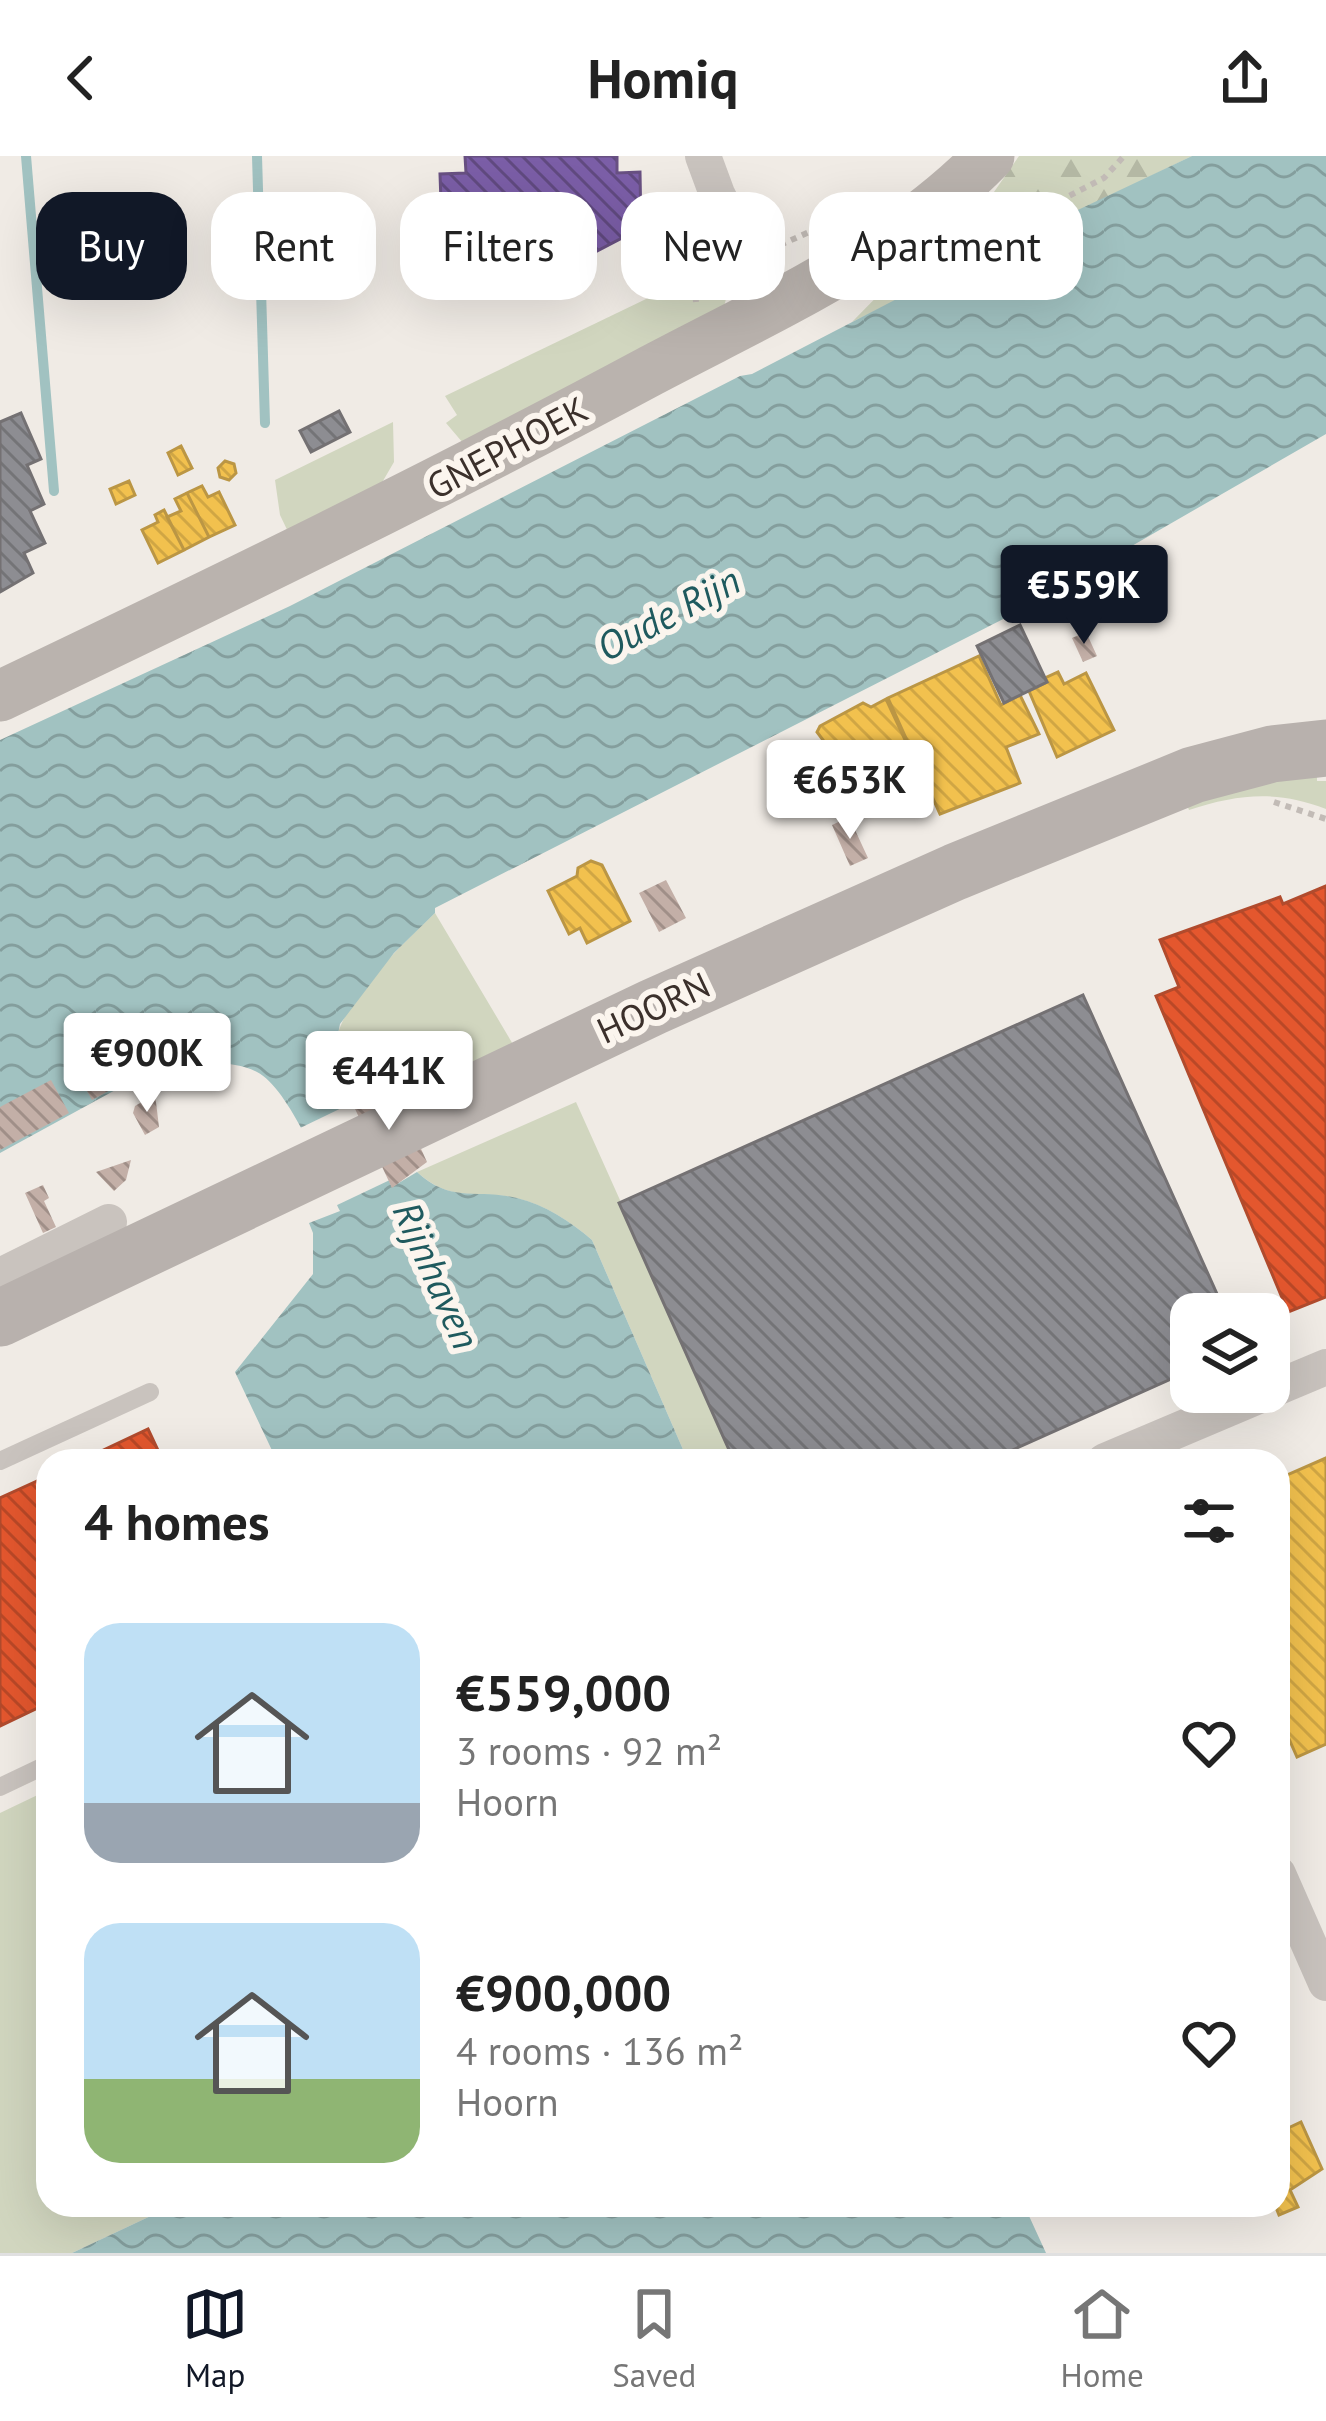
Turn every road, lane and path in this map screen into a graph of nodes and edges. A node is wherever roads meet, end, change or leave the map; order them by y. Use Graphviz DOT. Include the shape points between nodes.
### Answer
graph roads {
  1 [pos="703,156"];
  2 [pos="989,156"];
  3 [pos="1124,156"];
  4 [pos="1076,192"];
  5 [pos="773,306"];
  6 [pos="0,696"];
  7 [pos="1326,748"];
  8 [pos="109,1222"];
  9 [pos="0,1276"];
  10 [pos="0,1318"];
  11 [pos="1326,1367"];
  12 [pos="1290,1383"];
  13 [pos="150,1392"];
  14 [pos="1218,1413"];
  15 [pos="1133,1449"];
  16 [pos="0,1461"];
  17 [pos="36,1770"];
  18 [pos="0,1787"];
  19 [pos="1290,1901"];
  20 [pos="1326,1983"];
  1 -- 5 [label="street"];
  2 -- 5 [label="street, GNEPHOEK" via="892,240"];
  3 -- 4 [label="path"];
  5 -- 6 [label="street, GNEPHOEK" via="429,489"];
  7 -- 10 [label="main road, HOORN" via="1193,775 977,863 653,1006"];
  8 -- 9 [label="street"];
  11 -- 12 [label="street"];
  13 -- 16 [label="lane"];
  14 -- 15 [label="street"];
  17 -- 18 [label="lane"];
  19 -- 20 [label="street"];
}
